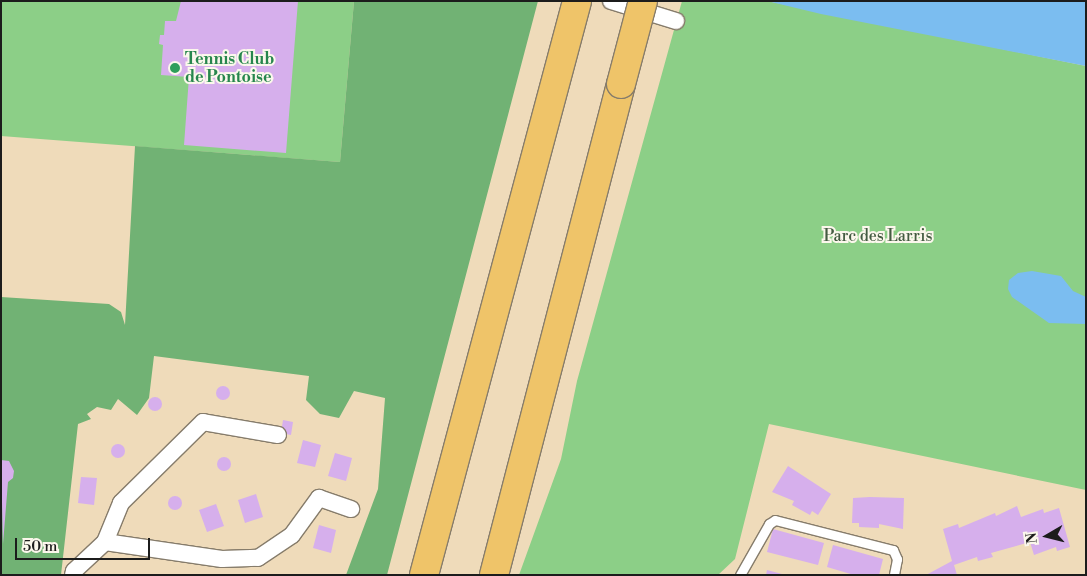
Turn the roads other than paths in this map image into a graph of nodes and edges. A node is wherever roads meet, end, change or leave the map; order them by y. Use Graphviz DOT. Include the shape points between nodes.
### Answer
graph roads {
  1 [pos="577,1"];
  2 [pos="610,1"];
  3 [pos="643,1"];
  4 [pos="676,21"];
  5 [pos="278,435"];
  6 [pos="351,509"];
  7 [pos="105,542"];
  8 [pos="73,575"];
  9 [pos="424,575"];
  10 [pos="494,575"];
  11 [pos="740,575"];
  12 [pos="894,575"];
  1 -- 9 [label="highway"];
  2 -- 4 [label="street"];
  3 -- 10 [label="highway, bridge"];
  5 -- 7 [label="street" via="204,422 121,503"];
  6 -- 7 [label="street" via="319,498 292,535 258,558 222,559"];
  7 -- 8 [label="street"];
  11 -- 12 [label="lane" via="769,524 775,520 893,550 897,559"];
}
